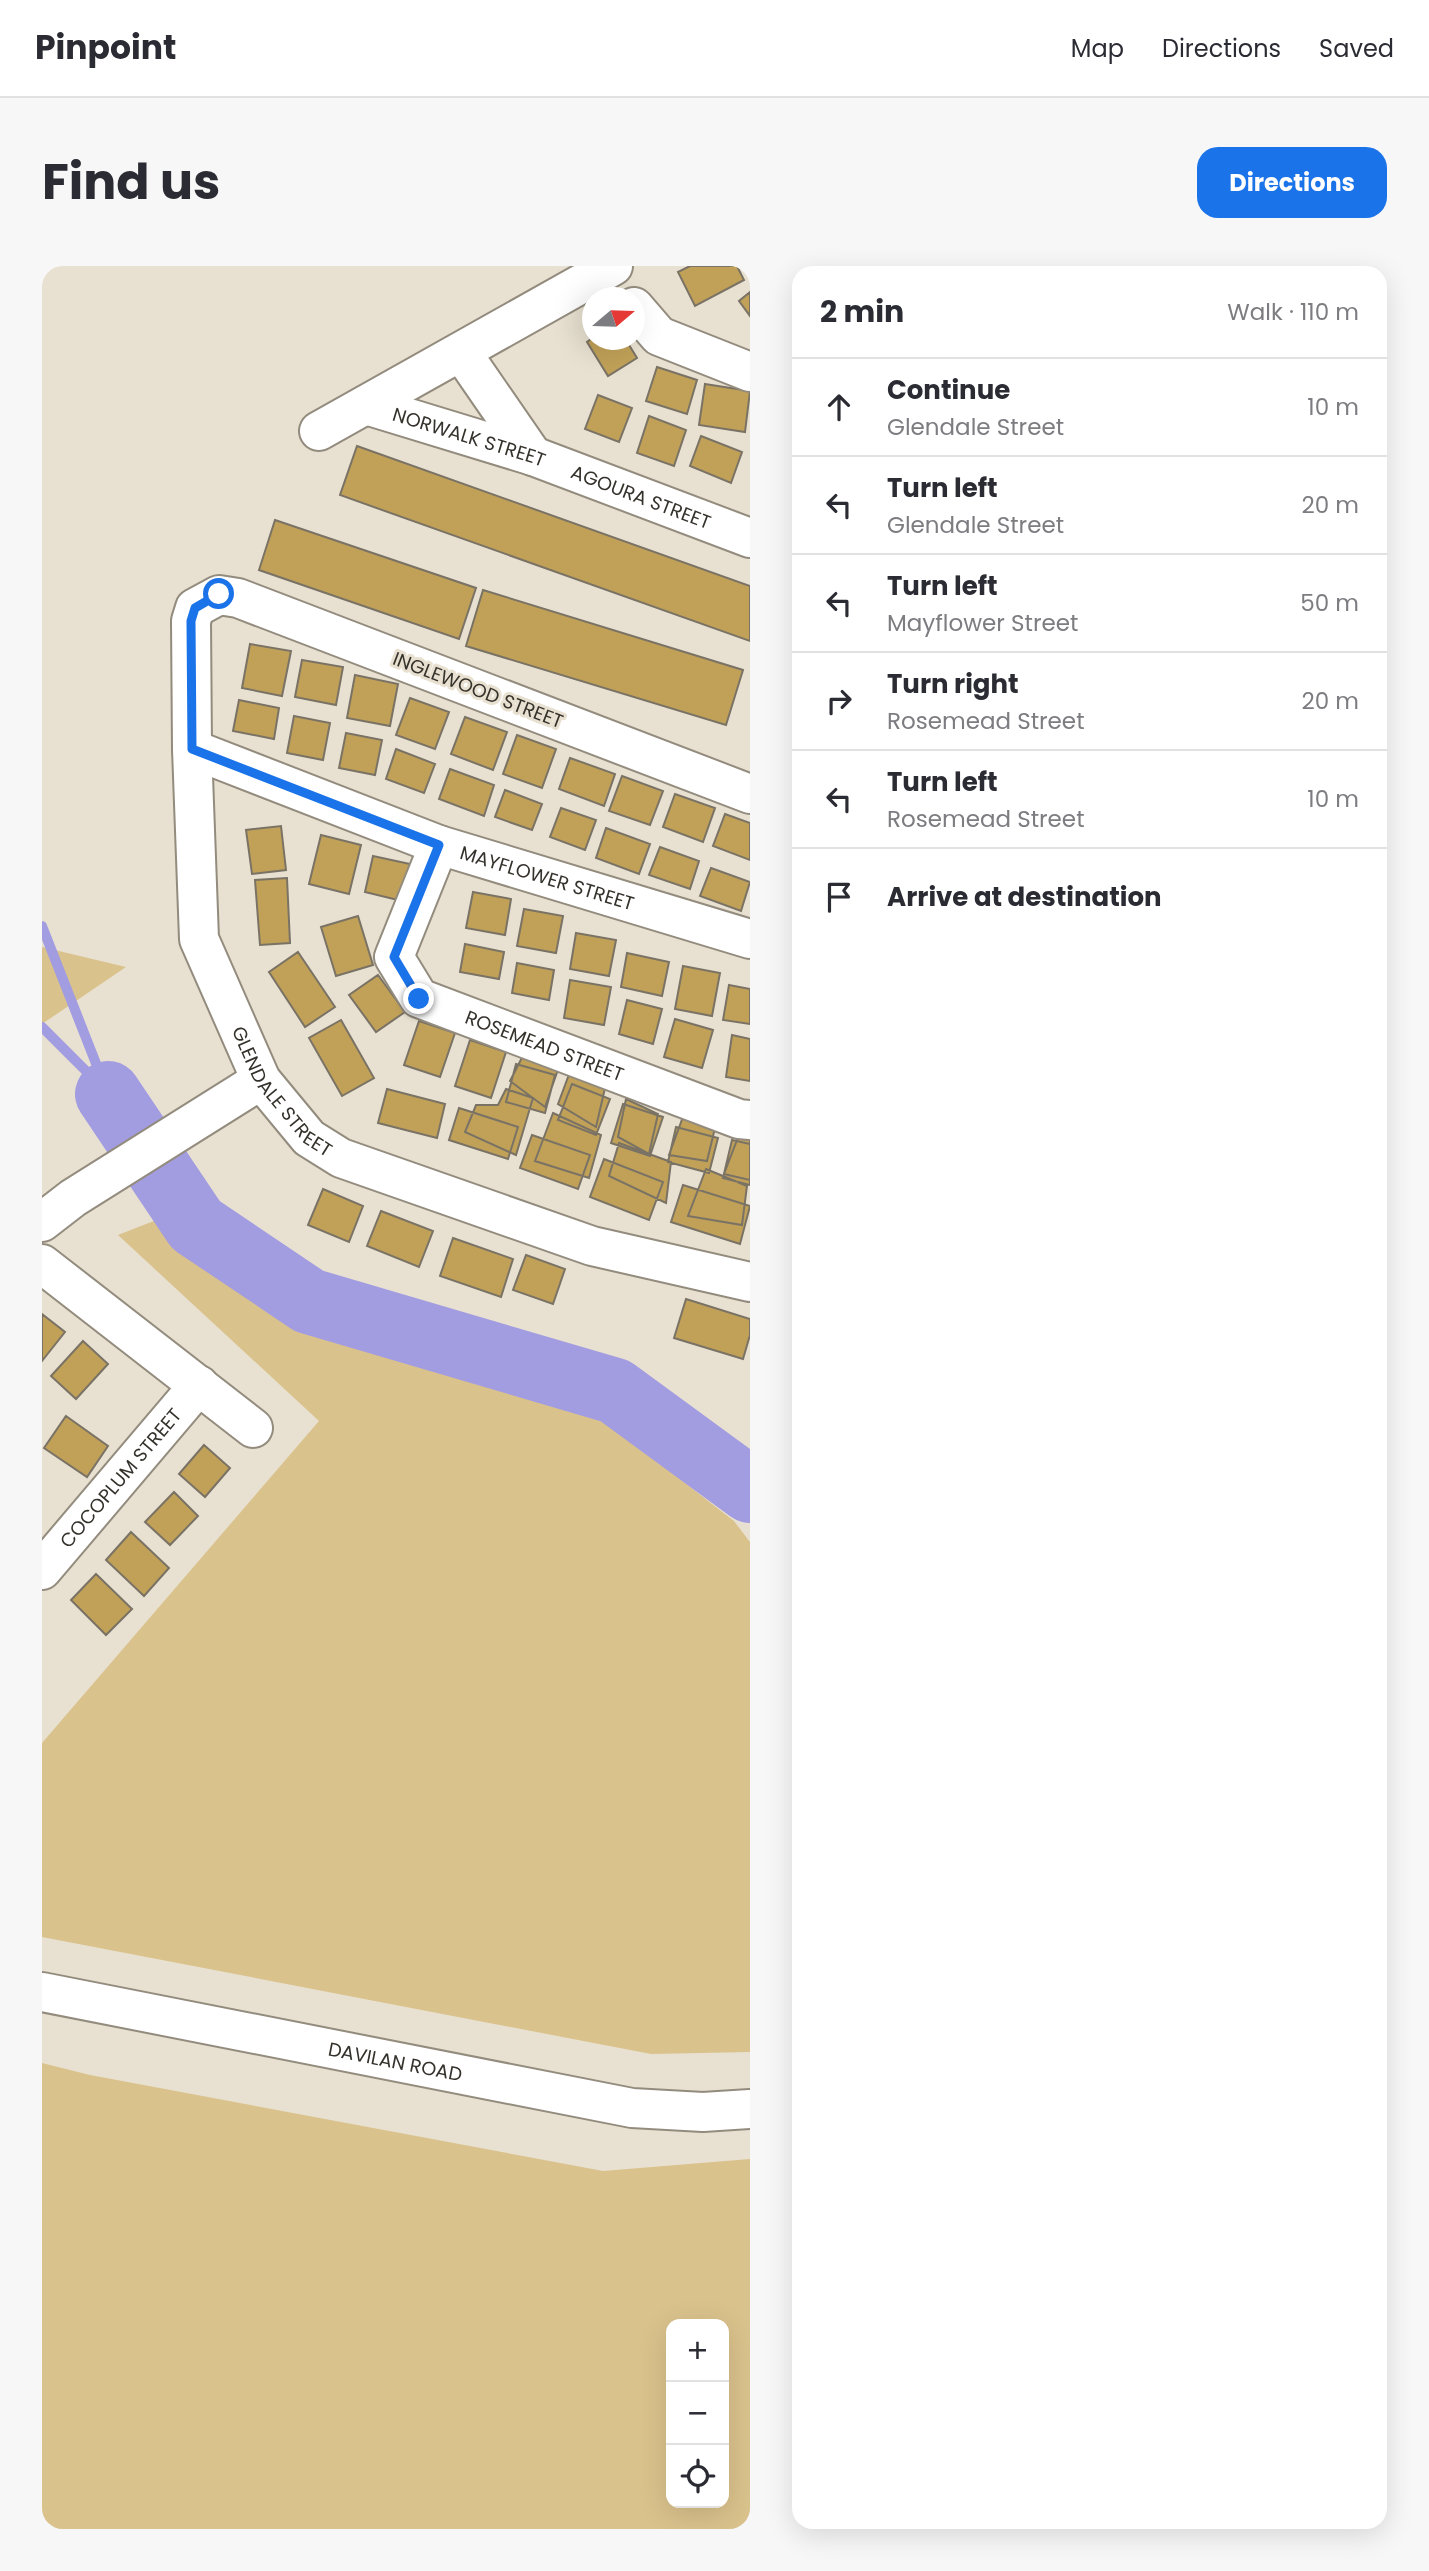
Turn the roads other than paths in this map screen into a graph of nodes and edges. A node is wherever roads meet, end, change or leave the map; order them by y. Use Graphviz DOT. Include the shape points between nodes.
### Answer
graph roads {
  1 [pos="615,278"];
  2 [pos="645,319"];
  3 [pos="462,353"];
  4 [pos="750,372"];
  5 [pos="366,405"];
  6 [pos="318,431"];
  7 [pos="533,457"];
  8 [pos="750,538"];
  9 [pos="205,600"];
  10 [pos="192,749"];
  11 [pos="750,794"];
  12 [pos="439,845"];
  13 [pos="750,939"];
  14 [pos="261,1080"];
  15 [pos="750,1120"];
  16 [pos="42,1222"];
  17 [pos="42,1264"];
  18 [pos="750,1282"];
  19 [pos="199,1385"];
  20 [pos="253,1428"];
  21 [pos="42,1570"];
  22 [pos="42,1992"];
  23 [pos="750,2109"];
  1 -- 3 [label="street"];
  2 -- 4 [label="street" via="659,336"];
  3 -- 5 [label="street"];
  3 -- 7 [label="street, NORWALK STREET"];
  5 -- 6 [label="street"];
  5 -- 7 [label="street, NORWALK STREET"];
  7 -- 8 [label="street, AGOURA STREET"];
  9 -- 10 [label="street, GLENDALE STREET" via="195,608 191,621"];
  9 -- 11 [label="street, INGLEWOOD STREET" via="219,594 238,598"];
  10 -- 12 [label="street, MAYFLOWER STREET"];
  10 -- 14 [label="street, GLENDALE STREET" via="200,939"];
  12 -- 13 [label="street, MAYFLOWER STREET"];
  12 -- 15 [label="street, ROSEMEAD STREET" via="394,957 419,999"];
  14 -- 16 [label="street"];
  14 -- 18 [label="street, GLENDALE STREET" via="309,1138 341,1157 592,1246"];
  17 -- 19 [label="street"];
  19 -- 20 [label="street"];
  19 -- 21 [label="street, COCOPLUM STREET"];
  22 -- 23 [label="street, DAVILAN ROAD" via="632,2108"];
}
